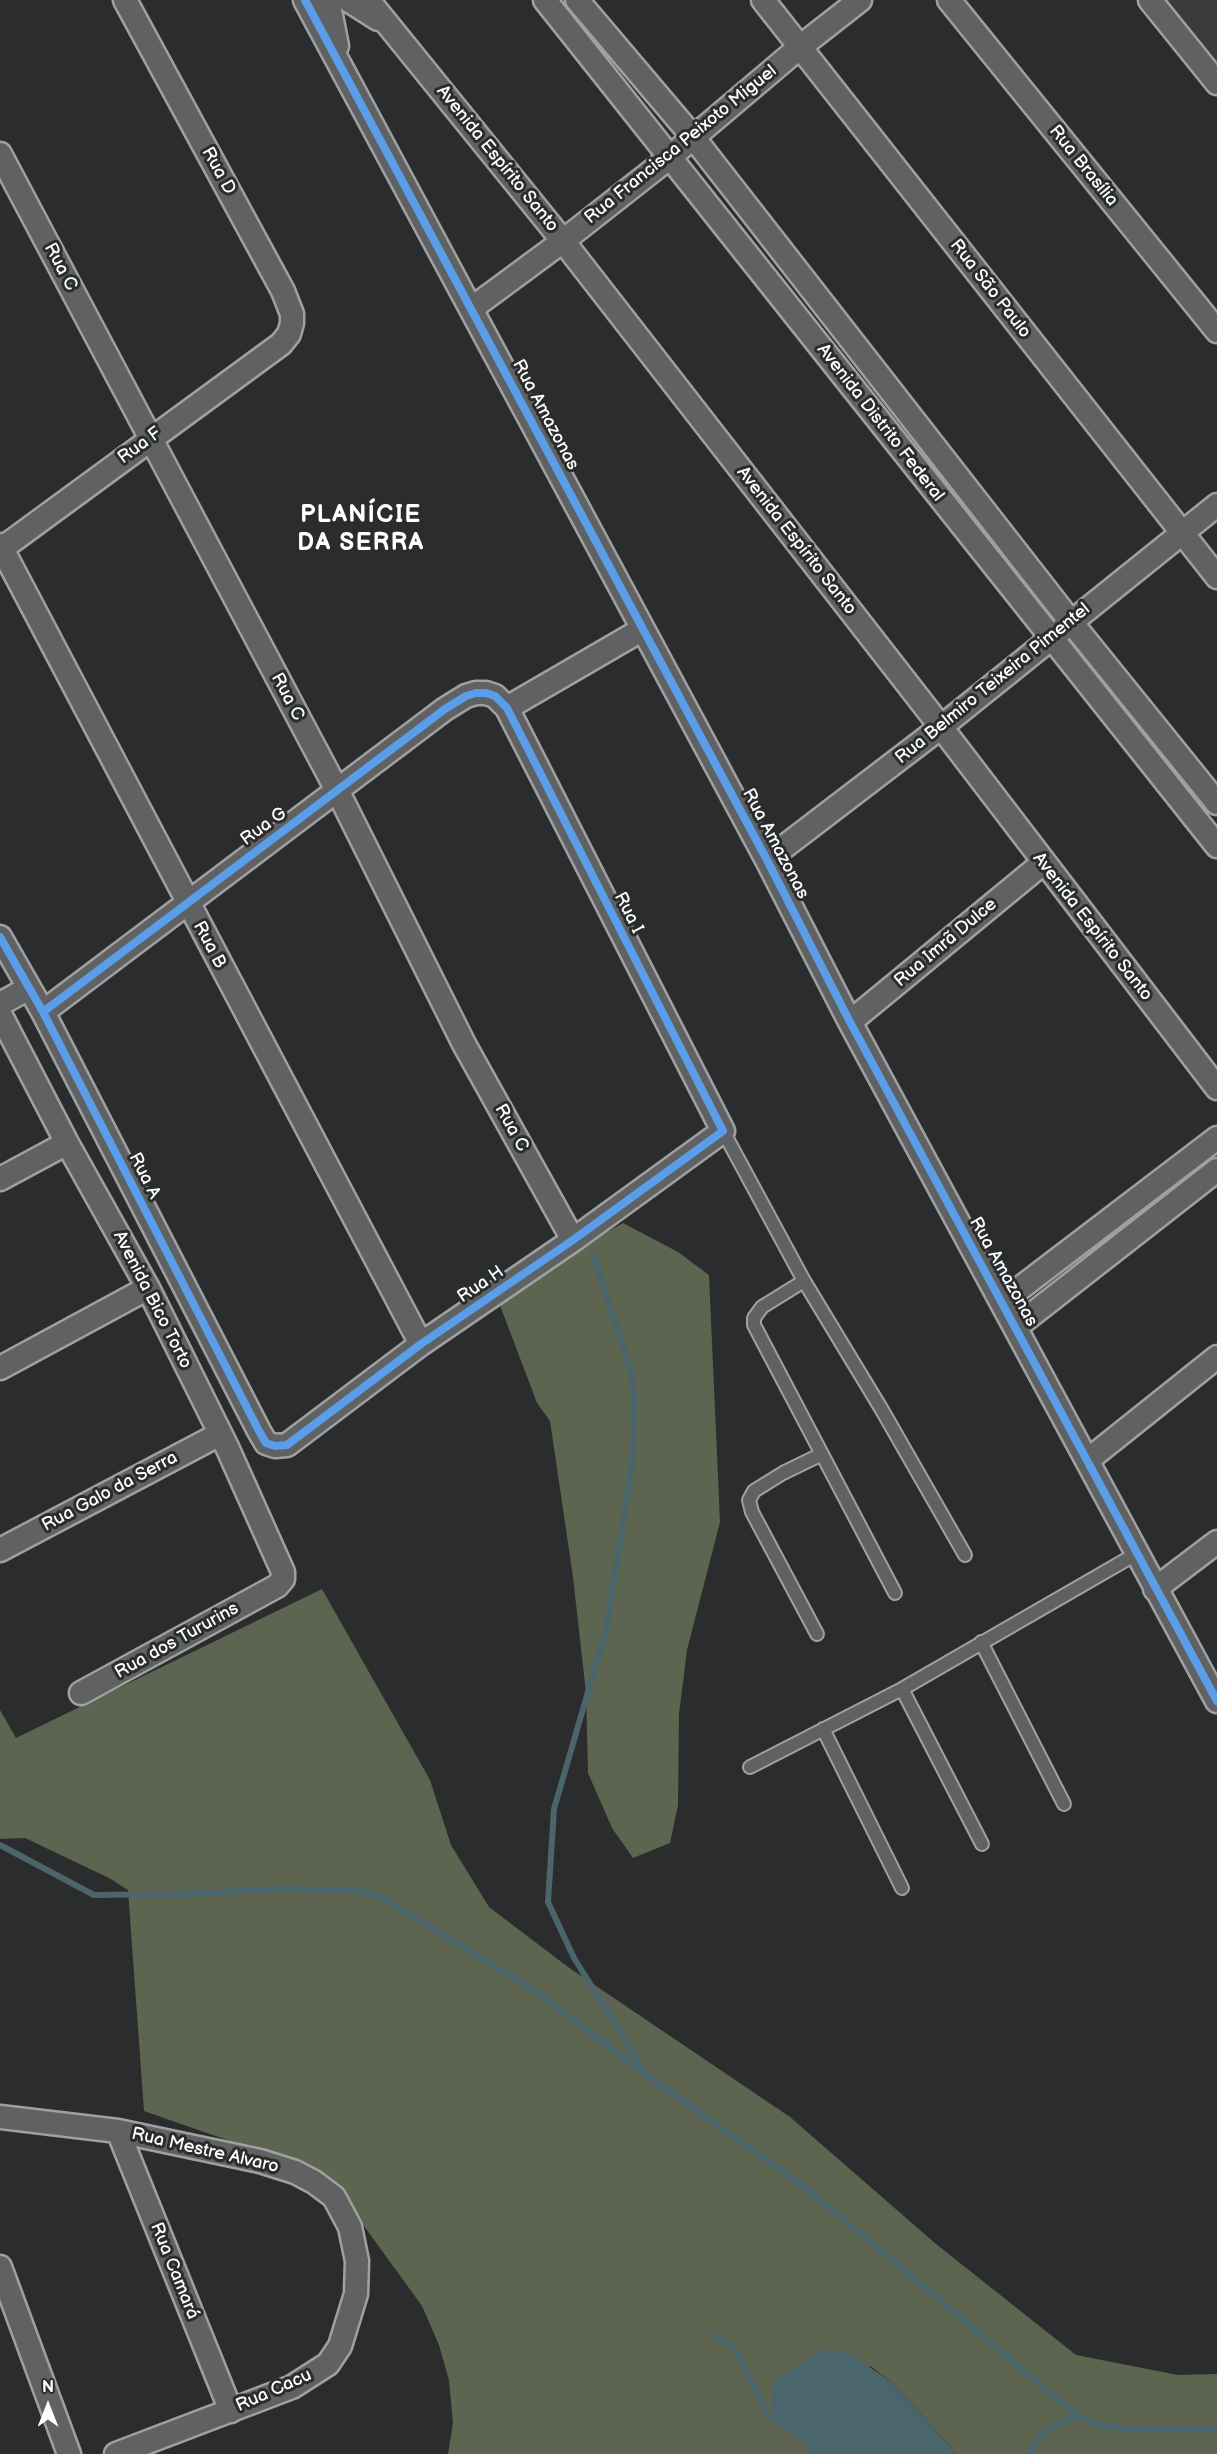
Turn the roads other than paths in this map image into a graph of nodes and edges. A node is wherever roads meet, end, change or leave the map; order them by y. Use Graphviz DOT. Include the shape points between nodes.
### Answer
graph roads {
  1 [pos="125,0"];
  2 [pos="305,0"];
  3 [pos="328,0"];
  4 [pos="348,0"];
  5 [pos="368,0"];
  6 [pos="545,0"];
  7 [pos="578,0"];
  8 [pos="763,0"];
  9 [pos="860,0"];
  10 [pos="949,0"];
  11 [pos="1150,0"];
  12 [pos="390,26"];
  13 [pos="800,47"];
  14 [pos="342,71"];
  15 [pos="1217,82"];
  16 [pos="693,137"];
  17 [pos="0,154"];
  18 [pos="670,157"];
  19 [pos="563,241"];
  20 [pos="471,309"];
  21 [pos="1217,331"];
  22 [pos="280,344"];
  23 [pos="150,438"];
  24 [pos="1217,505"];
  25 [pos="1182,533"];
  26 [pos="1,548"];
  27 [pos="1217,577"];
  28 [pos="1071,622"];
  29 [pos="643,629"];
  30 [pos="1051,639"];
  31 [pos="507,708"];
  32 [pos="941,728"];
  33 [pos="338,792"];
  34 [pos="1217,803"];
  35 [pos="1217,846"];
  36 [pos="767,860"];
  37 [pos="1043,863"];
  38 [pos="187,903"];
  39 [pos="0,936"];
  40 [pos="29,988"];
  41 [pos="0,1004"];
  42 [pos="43,1012"];
  43 [pos="0,1014"];
  44 [pos="850,1022"];
  45 [pos="1217,1089"];
  46 [pos="723,1131"];
  47 [pos="1217,1138"];
  48 [pos="67,1143"];
  49 [pos="1217,1170"];
  50 [pos="0,1179"];
  51 [pos="573,1240"];
  52 [pos="804,1281"];
  53 [pos="148,1288"];
  54 [pos="1002,1302"];
  55 [pos="1016,1327"];
  56 [pos="421,1344"];
  57 [pos="1217,1357"];
  58 [pos="0,1368"];
  59 [pos="259,1431"];
  60 [pos="223,1440"];
  61 [pos="822,1455"];
  62 [pos="1088,1460"];
  63 [pos="1217,1542"];
  64 [pos="0,1550"];
  65 [pos="1136,1554"];
  66 [pos="965,1555"];
  67 [pos="273,1589"];
  68 [pos="1155,1589"];
  69 [pos="895,1593"];
  70 [pos="816,1634"];
  71 [pos="981,1642"];
  72 [pos="902,1689"];
  73 [pos="81,1693"];
  74 [pos="1217,1701"];
  75 [pos="823,1729"];
  76 [pos="750,1767"];
  77 [pos="1064,1804"];
  78 [pos="982,1844"];
  79 [pos="902,1888"];
  80 [pos="0,2117"];
  81 [pos="118,2131"];
  82 [pos="357,2261"];
  83 [pos="0,2267"];
  84 [pos="231,2411"];
  85 [pos="69,2454"];
  86 [pos="116,2454"];
  1 -- 22 [label="street, Rua D" via="283,291 292,323"];
  2 -- 14 [label="street, Rua Amazonas"];
  3 -- 14 [label="street"];
  4 -- 12 [label="street"];
  5 -- 12 [label="street, Avenida Espírito Santo"];
  6 -- 18 [label="street, Avenida Distrito Federal"];
  7 -- 16 [label="street, Avenida Distrito Federal"];
  8 -- 13 [label="street, Rua São Paulo"];
  9 -- 13 [label="street, Rua Francisca Peixoto Miguel"];
  10 -- 21 [label="street, Rua Brasília"];
  11 -- 15 [label="street"];
  12 -- 19 [label="street, Avenida Espírito Santo"];
  13 -- 16 [label="street, Rua Francisca Peixoto Miguel"];
  13 -- 25 [label="street, Rua São Paulo"];
  14 -- 20 [label="street, Rua Amazonas"];
  16 -- 18 [label="street, Rua Francisca Peixoto Miguel"];
  16 -- 28 [label="street, Avenida Distrito Federal"];
  17 -- 23 [label="street, Rua C"];
  18 -- 19 [label="street, Rua Francisca Peixoto Miguel"];
  18 -- 30 [label="street, Avenida Distrito Federal"];
  19 -- 20 [label="street, Rua Francisca Peixoto Miguel"];
  19 -- 32 [label="street, Avenida Espírito Santo"];
  20 -- 29 [label="street, Rua Amazonas"];
  22 -- 23 [label="street, Rua F"];
  23 -- 26 [label="street, Rua F"];
  23 -- 33 [label="street, Rua C"];
  24 -- 25 [label="street, Rua Belmiro Teixeira Pimentel"];
  25 -- 27 [label="street, Rua São Paulo"];
  25 -- 28 [label="street, Rua Belmiro Teixeira Pimentel"];
  26 -- 38 [label="street, Rua B"];
  28 -- 30 [label="street, Rua Belmiro Teixeira Pimentel"];
  28 -- 34 [label="street, Avenida Distrito Federal"];
  29 -- 31 [label="street"];
  29 -- 36 [label="street, Rua Amazonas"];
  30 -- 32 [label="street, Rua Belmiro Teixeira Pimentel"];
  30 -- 35 [label="street, Avenida Distrito Federal"];
  31 -- 33 [label="street, Rua G" via="486,693 466,696"];
  31 -- 46 [label="street, Rua I"];
  32 -- 36 [label="street, Rua Belmiro Teixeira Pimentel"];
  32 -- 37 [label="street, Avenida Espírito Santo"];
  33 -- 38 [label="street, Rua G"];
  33 -- 51 [label="street, Rua C" via="464,1044"];
  36 -- 44 [label="street, Rua Amazonas"];
  37 -- 44 [label="street, Rua Imrã Dulce"];
  37 -- 45 [label="street, Avenida Espírito Santo"];
  38 -- 42 [label="street, Rua G"];
  38 -- 56 [label="street, Rua B"];
  39 -- 40 [label="street, Rua A"];
  40 -- 41 [label="street"];
  40 -- 42 [label="street, Rua A"];
  42 -- 59 [label="street, Rua A"];
  43 -- 48 [label="street, Avenida Bico Torto"];
  44 -- 54 [label="street, Rua Amazonas"];
  46 -- 51 [label="street, Rua H"];
  46 -- 52 [label="lane"];
  47 -- 54 [label="street"];
  48 -- 50 [label="street"];
  48 -- 53 [label="street, Avenida Bico Torto"];
  49 -- 55 [label="street"];
  51 -- 56 [label="street, Rua H"];
  52 -- 61 [label="lane" via="762,1307 754,1325"];
  52 -- 66 [label="lane"];
  53 -- 58 [label="street"];
  53 -- 60 [label="street, Avenida Bico Torto"];
  54 -- 55 [label="street, Rua Amazonas"];
  55 -- 62 [label="street, Rua Amazonas"];
  56 -- 59 [label="street, Rua H" via="287,1445 266,1443"];
  57 -- 62 [label="street"];
  59 -- 60 [label="street"];
  60 -- 64 [label="street, Rua Galo da Serra"];
  60 -- 67 [label="street, Avenida Bico Torto" via="283,1572 281,1582"];
  61 -- 69 [label="lane"];
  61 -- 70 [label="lane" via="773,1479 754,1491 749,1500"];
  62 -- 65 [label="street, Rua Amazonas"];
  63 -- 68 [label="street"];
  65 -- 68 [label="street, Rua Amazonas"];
  65 -- 71 [label="lane"];
  67 -- 73 [label="street, Rua dos Tururins"];
  68 -- 74 [label="street, Rua Amazonas"];
  71 -- 72 [label="lane"];
  71 -- 77 [label="lane"];
  72 -- 75 [label="lane"];
  72 -- 78 [label="lane"];
  75 -- 76 [label="lane"];
  75 -- 79 [label="lane"];
  80 -- 81 [label="street, Rua Mestre Alvaro"];
  81 -- 82 [label="street, Rua Mestre Alvaro" via="260,2161 314,2182 334,2197 350,2227"];
  81 -- 84 [label="street, Rua Camará"];
  82 -- 84 [label="street, Rua Cacu" via="356,2294 340,2346 328,2364 292,2387"];
  83 -- 85 [label="street"];
  84 -- 86 [label="street, Rua Cacu"];
}
